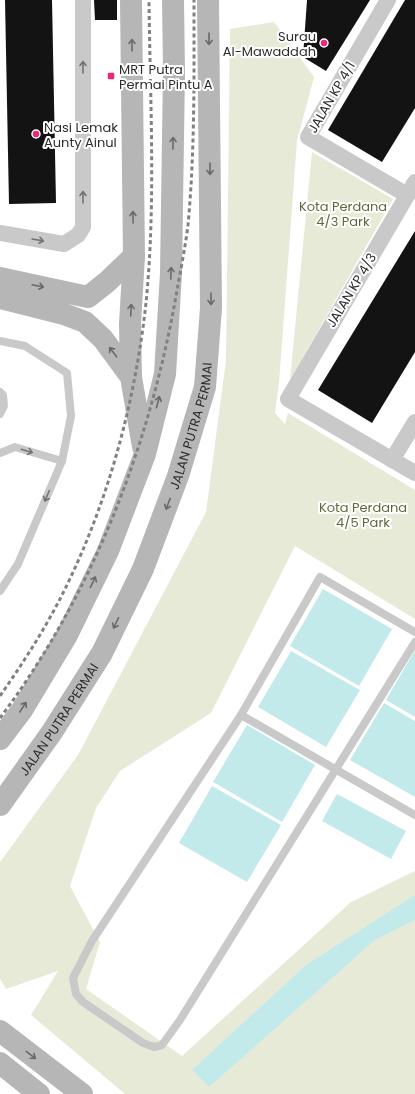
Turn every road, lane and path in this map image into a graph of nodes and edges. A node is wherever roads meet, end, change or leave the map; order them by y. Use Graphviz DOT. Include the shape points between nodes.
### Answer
graph roads {
  1 [pos="83,0"];
  2 [pos="131,0"];
  3 [pos="173,0"];
  4 [pos="208,0"];
  5 [pos="388,0"];
  6 [pos="412,193"];
  7 [pos="0,233"];
  8 [pos="134,256"];
  9 [pos="0,278"];
  10 [pos="0,298"];
  11 [pos="0,341"];
  12 [pos="131,377"];
  13 [pos="0,392"];
  14 [pos="0,414"];
  15 [pos="415,422"];
  16 [pos="0,453"];
  17 [pos="145,454"];
  18 [pos="58,460"];
  19 [pos="392,460"];
  20 [pos="415,473"];
  21 [pos="0,591"];
  22 [pos="415,632"];
  23 [pos="415,642"];
  24 [pos="241,715"];
  25 [pos="0,739"];
  26 [pos="336,769"];
  27 [pos="0,805"];
  28 [pos="415,815"];
  29 [pos="3,1031"];
  30 [pos="0,1063"];
  31 [pos="39,1094"];
  32 [pos="82,1094"];
  7 -- 1 [label="street, one-way" via="64,244 78,235 83,227"];
  8 -- 2 [label="main road, one-way"];
  17 -- 3 [label="main road, one-way" via="166,366 171,273"];
  4 -- 27 [label="main road, JALAN PUTRA PERMAI, one-way" via="211,308 205,386 178,476 143,568 102,653 52,732"];
  5 -- 6 [label="street, JALAN KP 4/1" via="308,137"];
  6 -- 19 [label="street, JALAN KP 4/3" via="288,399"];
  9 -- 8 [label="main road, one-way" via="88,297"];
  12 -- 8 [label="main road, one-way" via="130,324"];
  12 -- 10 [label="main road, one-way" via="103,339 85,322"];
  11 -- 18 [label="lane" via="25,346 67,372 71,416"];
  12 -- 17 [label="main road"];
  13 -- 14 [label="lane" via="3,395 4,406"];
  15 -- 19 [label="street"];
  16 -- 18 [label="lane, one-way" via="15,447"];
  25 -- 17 [label="main road, one-way" via="22,710 67,635 108,551"];
  18 -- 21 [label="lane, one-way" via="18,564"];
  19 -- 20 [label="street"];
  22 -- 24 [label="lane" via="320,577"];
  23 -- 26 [label="lane"];
  24 -- 26 [label="lane"];
  24 -- 26 [label="lane" via="92,941 73,978 76,994 83,1002 144,1043 154,1047 162,1045 180,1020"];
  26 -- 28 [label="lane"];
  29 -- 32 [label="main road, one-way"];
  30 -- 31 [label="main road"];
}
